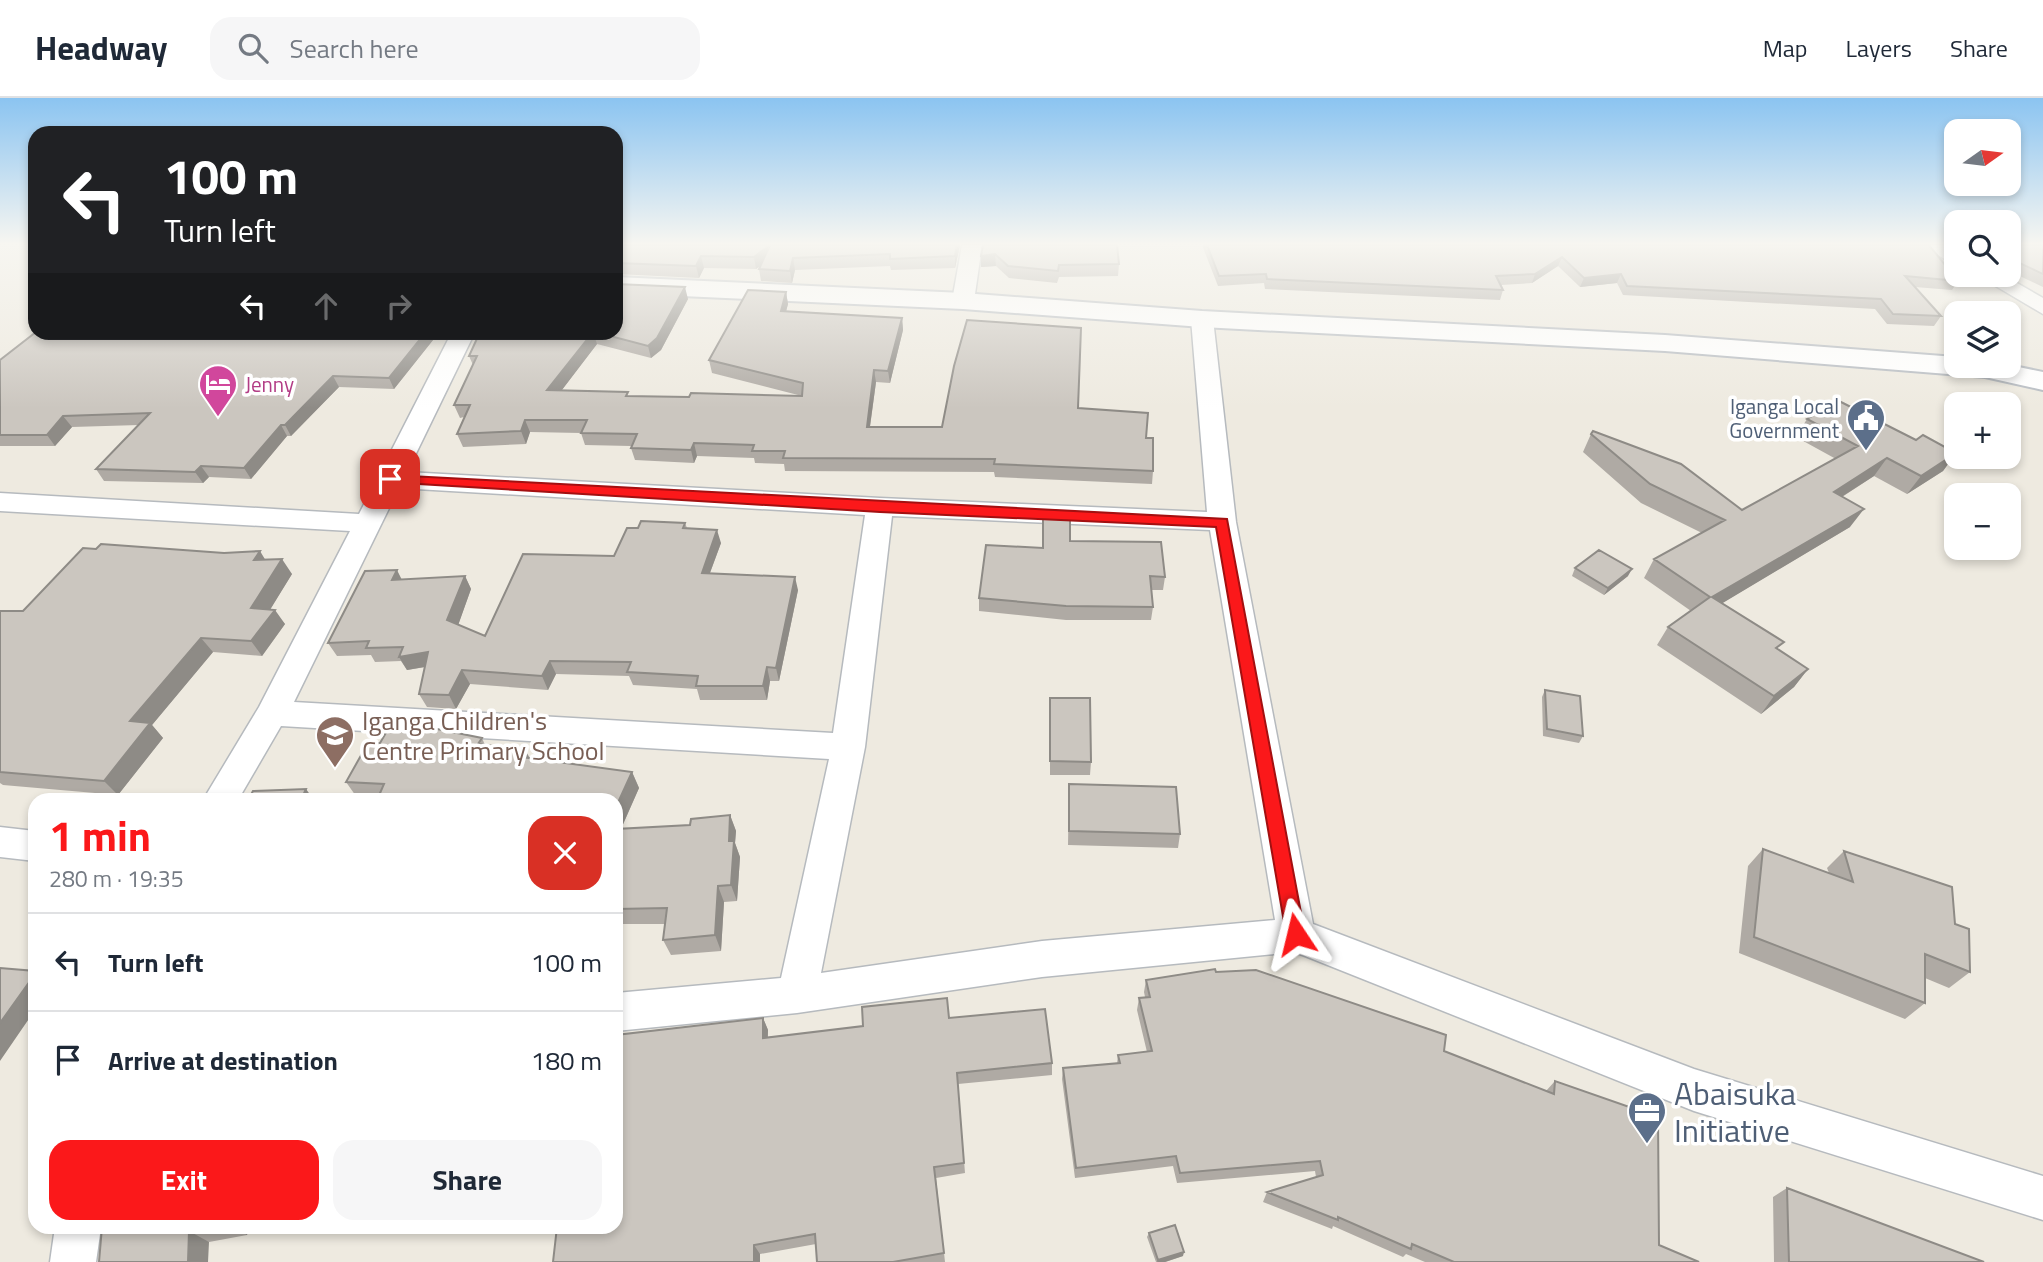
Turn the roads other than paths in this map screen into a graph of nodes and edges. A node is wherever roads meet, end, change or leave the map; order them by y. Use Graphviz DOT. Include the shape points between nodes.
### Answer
graph roads {
  1 [pos="927,299"];
  2 [pos="963,301"];
  3 [pos="1202,318"];
  4 [pos="460,340"];
  5 [pos="2043,364"];
  6 [pos="1944,365"];
  7 [pos="2021,366"];
  8 [pos="2021,376"];
  9 [pos="2043,381"];
  10 [pos="390,479"];
  11 [pos="0,502"];
  12 [pos="880,507"];
  13 [pos="1222,522"];
  14 [pos="368,523"];
  15 [pos="272,713"];
  16 [pos="848,747"];
  17 [pos="224,793"];
  18 [pos="0,842"];
  19 [pos="28,845"];
  20 [pos="1296,934"];
  21 [pos="797,995"];
  22 [pos="623,1011"];
  23 [pos="2043,1198"];
  24 [pos="77,1234"];
  25 [pos="73,1262"];
  1 -- 2 [label="street"];
  2 -- 3 [label="street"];
  3 -- 6 [label="street"];
  3 -- 13 [label="street"];
  4 -- 10 [label="street"];
  5 -- 7 [label="street"];
  8 -- 9 [label="street"];
  10 -- 12 [label="street"];
  10 -- 14 [label="street"];
  11 -- 14 [label="street"];
  12 -- 13 [label="street"];
  12 -- 16 [label="street"];
  13 -- 20 [label="street"];
  14 -- 15 [label="street"];
  15 -- 16 [label="street"];
  15 -- 17 [label="street"];
  16 -- 21 [label="street"];
  18 -- 19 [label="street"];
  20 -- 21 [label="street" via="1042,959"];
  20 -- 23 [label="street" via="1694,1090"];
  21 -- 22 [label="street"];
  24 -- 25 [label="street"];
}
